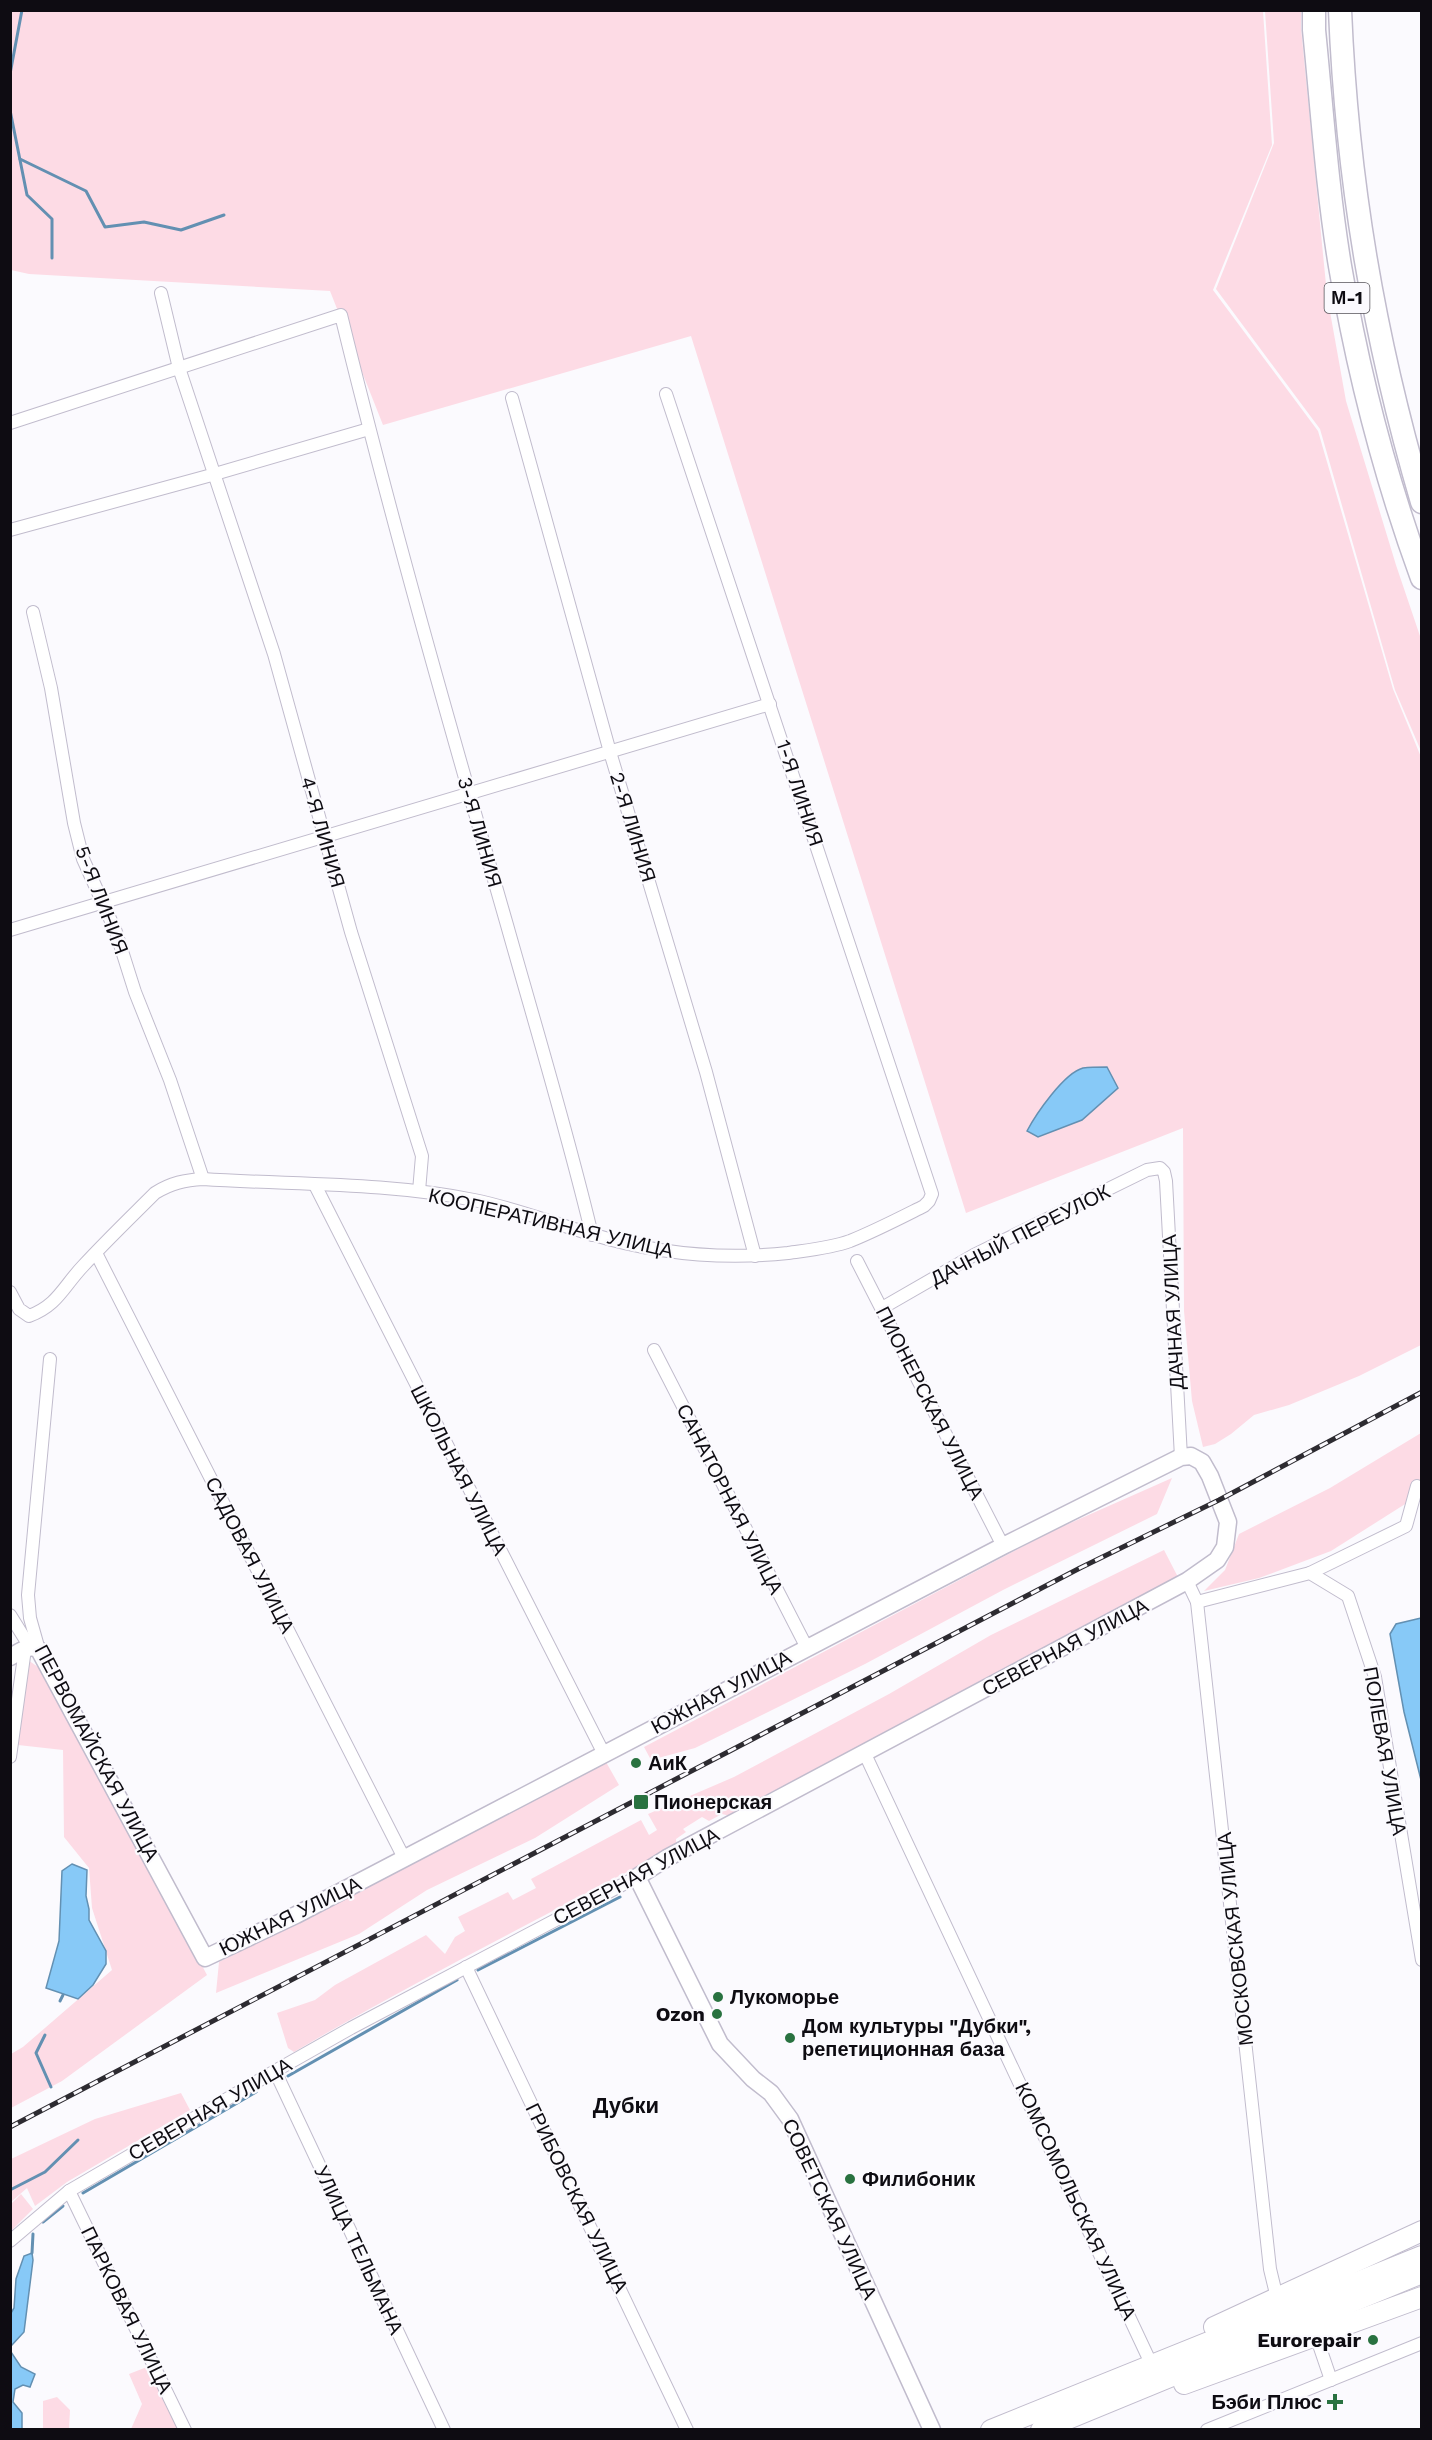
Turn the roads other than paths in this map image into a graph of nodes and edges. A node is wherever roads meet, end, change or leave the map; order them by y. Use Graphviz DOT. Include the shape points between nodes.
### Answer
graph roads {
  1 [pos="1314,10"];
  2 [pos="1340,10"];
  3 [pos="161,293"];
  4 [pos="178,368"];
  5 [pos="666,394"];
  6 [pos="512,398"];
  7 [pos="10,423"];
  8 [pos="369,429"];
  9 [pos="215,474"];
  10 [pos="1422,502"];
  11 [pos="10,530"];
  12 [pos="1422,578"];
  13 [pos="33,612"];
  14 [pos="770,704"];
  15 [pos="610,752"];
  16 [pos="469,794"];
  17 [pos="324,837"];
  18 [pos="104,903"];
  19 [pos="10,930"];
  20 [pos="1160,1168"];
  21 [pos="203,1179"];
  22 [pos="315,1185"];
  23 [pos="419,1191"];
  24 [pos="933,1194"];
  25 [pos="592,1235"];
  26 [pos="96,1253"];
  27 [pos="755,1256"];
  28 [pos="857,1261"];
  29 [pos="10,1292"];
  30 [pos="882,1308"];
  31 [pos="654,1350"];
  32 [pos="50,1359"];
  33 [pos="1181,1457"];
  34 [pos="1417,1486"];
  35 [pos="1003,1546"];
  36 [pos="1310,1573"];
  37 [pos="1186,1581"];
  38 [pos="1197,1602"];
  39 [pos="10,1615"];
  40 [pos="807,1648"];
  41 [pos="26,1651"];
  42 [pos="604,1754"];
  43 [pos="865,1754"];
  44 [pos="10,1758"];
  45 [pos="404,1858"];
  46 [pos="637,1877"];
  47 [pos="205,1958"];
  48 [pos="1422,1960"];
  49 [pos="465,1967"];
  50 [pos="275,2072"];
  51 [pos="69,2191"];
  52 [pos="1422,2231"];
  53 [pos="10,2241"];
  54 [pos="1422,2256"];
  55 [pos="1422,2273"];
  56 [pos="1422,2297"];
  57 [pos="1277,2298"];
  58 [pos="1316,2336"];
  59 [pos="1422,2343"];
  60 [pos="1148,2357"];
  61 [pos="1331,2380"];
  62 [pos="1024,2416"];
  63 [pos="185,2430"];
  64 [pos="444,2430"];
  65 [pos="687,2430"];
  66 [pos="932,2430"];
  67 [pos="991,2430"];
  68 [pos="1042,2430"];
  69 [pos="1207,2430"];
  1 -- 12 [label="highway, М-1" via="1340,267 1378,440"];
  2 -- 10 [label="highway, М-1" via="1348,128 1364,261 1384,360"];
  3 -- 4 [label="street, 4-Я ЛИНИЯ"];
  4 -- 7 [label="street"];
  4 -- 8 [label="street, 3-Я ЛИНИЯ" via="341,315"];
  4 -- 9 [label="street, 4-Я ЛИНИЯ"];
  5 -- 14 [label="street, 1-Я ЛИНИЯ"];
  6 -- 15 [label="street, 2-Я ЛИНИЯ"];
  8 -- 9 [label="street"];
  8 -- 16 [label="street, 3-Я ЛИНИЯ"];
  9 -- 11 [label="street"];
  9 -- 17 [label="street, 4-Я ЛИНИЯ" via="274,654"];
  13 -- 18 [label="street, 5-Я ЛИНИЯ" via="51,688 74,823 83,859"];
  14 -- 15 [label="street"];
  14 -- 24 [label="street, 1-Я ЛИНИЯ"];
  15 -- 16 [label="street"];
  15 -- 27 [label="street, 2-Я ЛИНИЯ" via="706,1072"];
  16 -- 17 [label="street"];
  16 -- 25 [label="street, 3-Я ЛИНИЯ"];
  17 -- 18 [label="street"];
  17 -- 23 [label="street, 4-Я ЛИНИЯ" via="422,1156"];
  18 -- 19 [label="street"];
  18 -- 21 [label="street, 5-Я ЛИНИЯ"];
  20 -- 30 [label="street, ДАЧНЫЙ ПЕРЕУЛОК" via="1147,1170 974,1255"];
  20 -- 33 [label="street, ДАЧНАЯ УЛИЦА" via="1166,1181"];
  21 -- 22 [label="street, КООПЕРАТИВНАЯ УЛИЦА"];
  21 -- 26 [label="street, КООПЕРАТИВНАЯ УЛИЦА" via="186,1180 155,1193"];
  22 -- 23 [label="street, КООПЕРАТИВНАЯ УЛИЦА"];
  22 -- 42 [label="street, ШКОЛЬНАЯ УЛИЦА"];
  23 -- 25 [label="street, КООПЕРАТИВНАЯ УЛИЦА" via="516,1210"];
  24 -- 27 [label="street, КООПЕРАТИВНАЯ УЛИЦА" via="924,1206 849,1241 816,1250"];
  25 -- 27 [label="street, КООПЕРАТИВНАЯ УЛИЦА" via="691,1255"];
  26 -- 29 [label="street, КООПЕРАТИВНАЯ УЛИЦА" via="43,1310 28,1316"];
  26 -- 45 [label="street, САДОВАЯ УЛИЦА"];
  28 -- 30 [label="street, ПИОНЕРСКАЯ УЛИЦА"];
  30 -- 35 [label="street, ПИОНЕРСКАЯ УЛИЦА"];
  31 -- 40 [label="street, САНАТОРНАЯ УЛИЦА"];
  32 -- 41 [label="street, ПЕРВОМАЙСКАЯ УЛИЦА"];
  33 -- 35 [label="street, ЮЖНАЯ УЛИЦА"];
  33 -- 37 [label="street, СЕВЕРНАЯ УЛИЦА" via="1191,1456 1202,1462 1228,1522 1226,1547 1217,1560"];
  34 -- 36 [label="street" via="1406,1526"];
  35 -- 40 [label="street, ЮЖНАЯ УЛИЦА"];
  36 -- 38 [label="street"];
  36 -- 48 [label="street, ПОЛЕВАЯ УЛИЦА" via="1348,1596 1375,1677"];
  37 -- 38 [label="street, МОСКОВСКАЯ УЛИЦА"];
  37 -- 43 [label="street, СЕВЕРНАЯ УЛИЦА"];
  38 -- 57 [label="street, МОСКОВСКАЯ УЛИЦА" via="1270,2269"];
  39 -- 41 [label="street"];
  40 -- 42 [label="street, ЮЖНАЯ УЛИЦА"];
  41 -- 44 [label="street"];
  41 -- 47 [label="street, ПЕРВОМАЙСКАЯ УЛИЦА"];
  42 -- 45 [label="street, ЮЖНАЯ УЛИЦА"];
  43 -- 46 [label="street, СЕВЕРНАЯ УЛИЦА"];
  43 -- 60 [label="street, КОМСОМОЛЬСКАЯ УЛИЦА"];
  45 -- 47 [label="street, ЮЖНАЯ УЛИЦА"];
  46 -- 49 [label="street, СЕВЕРНАЯ УЛИЦА"];
  46 -- 66 [label="street, СОВЕТСКАЯ УЛИЦА" via="720,2044 771,2093 790,2119"];
  49 -- 50 [label="street, СЕВЕРНАЯ УЛИЦА"];
  49 -- 65 [label="street, ГРИБОВСКАЯ УЛИЦА"];
  50 -- 51 [label="street, СЕВЕРНАЯ УЛИЦА"];
  50 -- 64 [label="street, УЛИЦА ТЕЛЬМАНА"];
  51 -- 53 [label="street, СЕВЕРНАЯ УЛИЦА"];
  51 -- 63 [label="street, ПАРКОВАЯ УЛИЦА"];
  52 -- 57 [label="main road"];
  54 -- 62 [label="main road"];
  55 -- 68 [label="main road"];
  56 -- 58 [label="main road"];
  57 -- 60 [label="main road"];
  58 -- 61 [label="street"];
  58 -- 68 [label="main road"];
  59 -- 61 [label="street"];
  60 -- 62 [label="main road"];
  61 -- 69 [label="street"];
  62 -- 67 [label="main road"];
}
